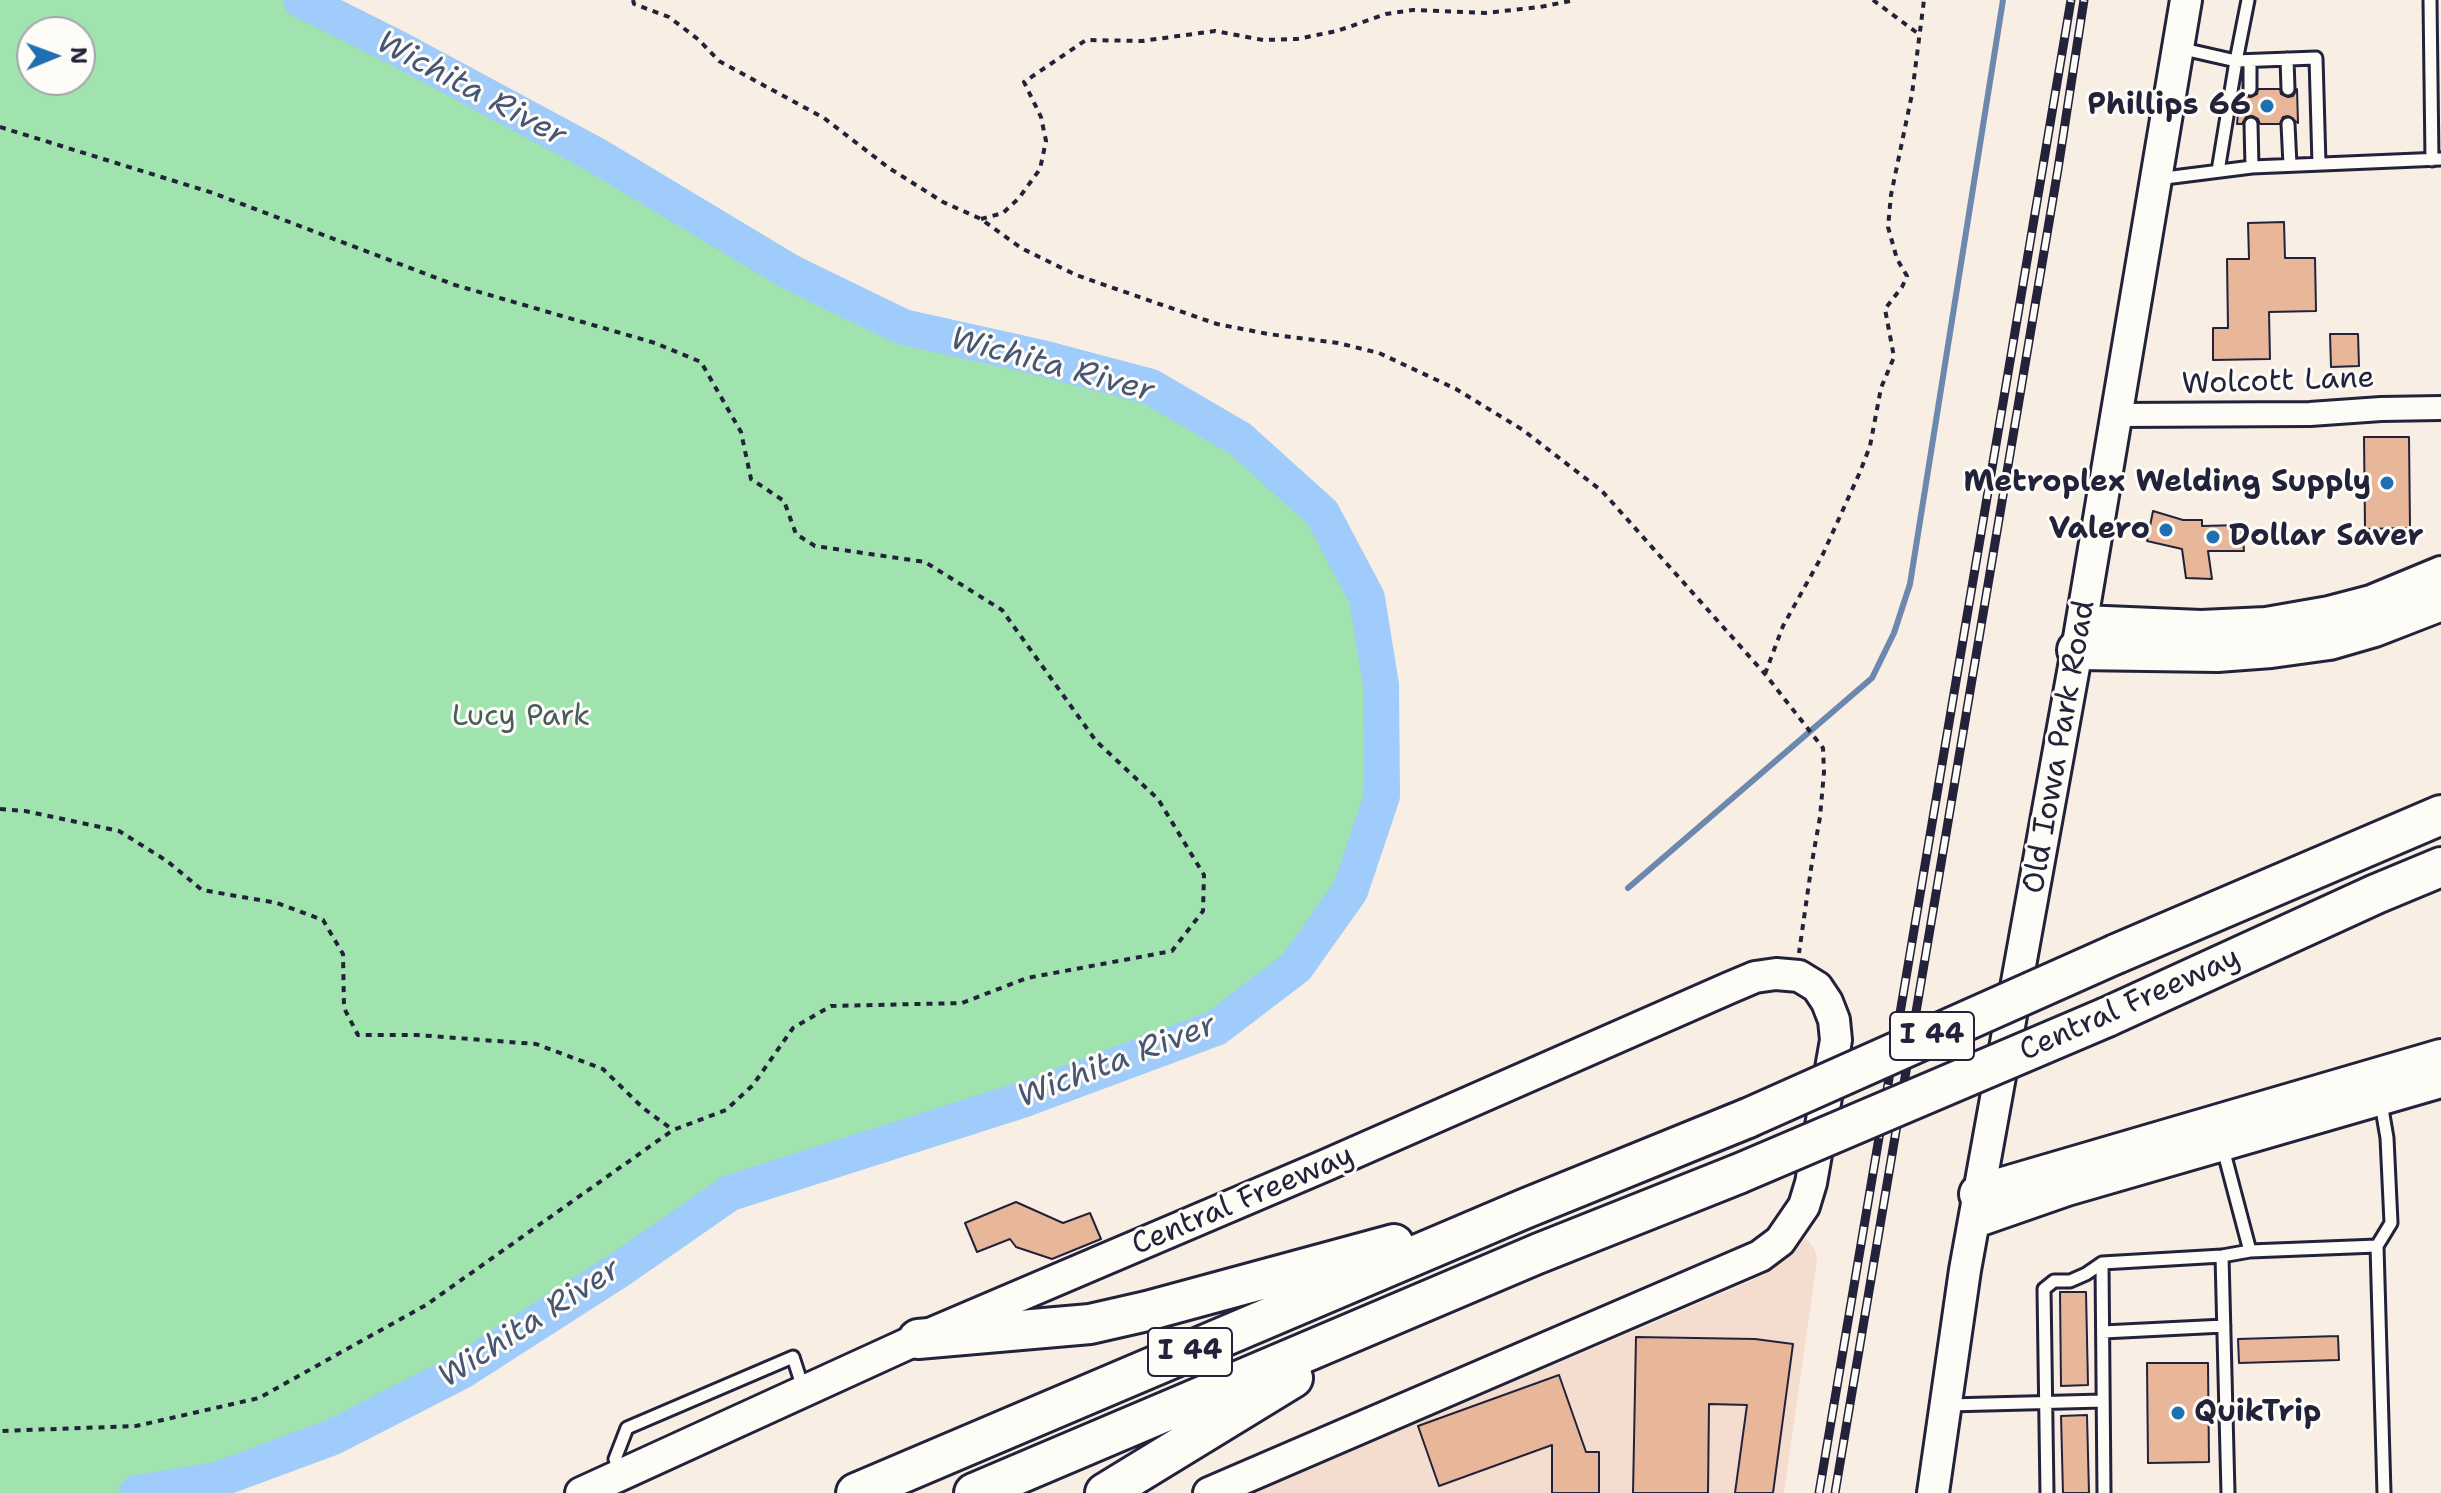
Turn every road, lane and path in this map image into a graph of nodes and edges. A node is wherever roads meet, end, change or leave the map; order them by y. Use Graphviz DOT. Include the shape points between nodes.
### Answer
graph roads {
  1 [pos="633,0"];
  2 [pos="1575,0"];
  3 [pos="1873,0"];
  4 [pos="1924,0"];
  5 [pos="2186,0"];
  6 [pos="2248,0"];
  7 [pos="2430,0"];
  8 [pos="1920,35"];
  9 [pos="2178,48"];
  10 [pos="2287,59"];
  11 [pos="2236,61"];
  12 [pos="2250,61"];
  13 [pos="2250,89"];
  14 [pos="2288,89"];
  15 [pos="2251,124"];
  16 [pos="2288,124"];
  17 [pos="0,127"];
  18 [pos="2437,160"];
  19 [pos="2319,164"];
  20 [pos="2290,165"];
  21 [pos="2252,167"];
  22 [pos="2218,171"];
  23 [pos="2156,179"];
  24 [pos="981,219"];
  25 [pos="2441,408"];
  26 [pos="2117,415"];
  27 [pos="2441,572"];
  28 [pos="2441,601"];
  29 [pos="2080,636"];
  30 [pos="1765,674"];
  31 [pos="0,809"];
  32 [pos="2440,815"];
  33 [pos="2441,867"];
  34 [pos="1799,976"];
  35 [pos="2441,1059"];
  36 [pos="2441,1082"];
  37 [pos="2377,1089"];
  38 [pos="673,1130"];
  39 [pos="2219,1136"];
  40 [pos="1977,1208"];
  41 [pos="1524,1209"];
  42 [pos="2377,1246"];
  43 [pos="2250,1251"];
  44 [pos="2222,1256"];
  45 [pos="2102,1263"];
  46 [pos="1409,1308"];
  47 [pos="2224,1326"];
  48 [pos="2103,1332"];
  49 [pos="918,1339"];
  50 [pos="805,1392"];
  51 [pos="2103,1401"];
  52 [pos="2045,1403"];
  53 [pos="1945,1405"];
  54 [pos="0,1431"];
  55 [pos="621,1476"];
  56 [pos="581,1493"];
  57 [pos="856,1493"];
  58 [pos="974,1493"];
  59 [pos="1105,1493"];
  60 [pos="1209,1493"];
  61 [pos="1933,1493"];
  62 [pos="2047,1493"];
  63 [pos="2104,1493"];
  64 [pos="2228,1493"];
  65 [pos="2384,1493"];
  1 -- 24 [label="path" via="669,17 719,61 824,118 943,202"];
  2 -- 24 [label="path" via="1485,13 1413,10 1297,39 1263,40 1215,31 1142,41 1086,40 1024,82 1046,141 1040,169 1003,213"];
  3 -- 8 [label="path"];
  4 -- 8 [label="path"];
  5 -- 9 [label="main road, Old Iowa Park Road"];
  6 -- 11 [label="lane"];
  7 -- 18 [label="lane"];
  8 -- 30 [label="path" via="1888,227 1907,276 1885,309 1894,357 1860,472 1783,626"];
  9 -- 11 [label="lane"];
  9 -- 23 [label="main road, Old Iowa Park Road"];
  10 -- 12 [label="lane"];
  10 -- 14 [label="lane"];
  10 -- 19 [label="lane" via="2316,58"];
  11 -- 12 [label="lane"];
  11 -- 22 [label="lane"];
  12 -- 13 [label="lane"];
  15 -- 21 [label="lane"];
  16 -- 20 [label="lane"];
  17 -- 38 [label="path" via="213,193 455,285 655,343 701,362 741,432 751,479 784,501 796,534 815,546 925,562 1002,610 1096,741 1158,799 1204,875 1203,911 1172,951 1027,978 962,1003 831,1006 793,1028 753,1085 726,1110"];
  18 -- 19 [label="lane"];
  19 -- 20 [label="lane"];
  20 -- 21 [label="lane"];
  21 -- 22 [label="lane"];
  22 -- 23 [label="lane"];
  23 -- 26 [label="main road, Old Iowa Park Road"];
  24 -- 30 [label="path" via="1021,248 1076,275 1217,324 1379,353 1456,389 1523,430 1602,491"];
  25 -- 26 [label="street, Wolcott Lane"];
  26 -- 29 [label="main road, Old Iowa Park Road"];
  27 -- 29 [label="main road" via="2329,612 2266,623"];
  28 -- 29 [label="highway" via="2344,636 2271,648 2217,652"];
  29 -- 40 [label="main road, Old Iowa Park Road"];
  30 -- 34 [label="path" via="1823,748 1820,817"];
  31 -- 38 [label="path" via="119,831 202,890 277,903 323,920 343,954 344,1008 358,1035 536,1044 603,1069"];
  32 -- 41 [label="highway, Central Freeway / I 44, bridge" via="1748,1118"];
  33 -- 46 [label="highway, Central Freeway / I 44, bridge" via="2107,1017"];
  34 -- 49 [label="main road, Central Freeway" via="1755,977"];
  34 -- 60 [label="main road" via="1817,987 1827,1002 1836,1040 1811,1183 1804,1206 1780,1241 1760,1256"];
  35 -- 37 [label="highway"];
  36 -- 37 [label="main road"];
  37 -- 39 [label="highway"];
  37 -- 42 [label="lane" via="2387,1138 2391,1223"];
  38 -- 54 [label="path" via="426,1305 259,1398 136,1426"];
  39 -- 40 [label="highway"];
  39 -- 43 [label="lane"];
  40 -- 53 [label="main road, Old Iowa Park Road"];
  41 -- 49 [label="highway" via="1090,1324"];
  41 -- 57 [label="highway, Central Freeway / I 44"];
  42 -- 43 [label="lane"];
  42 -- 65 [label="lane"];
  43 -- 44 [label="lane"];
  44 -- 45 [label="lane"];
  44 -- 47 [label="lane"];
  45 -- 48 [label="lane"];
  45 -- 52 [label="lane" via="2044,1289"];
  46 -- 58 [label="highway, Central Freeway / I 44"];
  46 -- 59 [label="highway"];
  47 -- 48 [label="lane"];
  47 -- 64 [label="lane"];
  48 -- 51 [label="lane"];
  49 -- 50 [label="main road, Central Freeway"];
  50 -- 55 [label="main road, Central Freeway"];
  50 -- 55 [label="lane" via="793,1357 627,1428 615,1459"];
  51 -- 52 [label="lane"];
  51 -- 63 [label="lane"];
  52 -- 53 [label="lane"];
  52 -- 62 [label="lane"];
  53 -- 61 [label="main road, Old Iowa Park Road"];
  55 -- 56 [label="main road, Central Freeway"];
}
